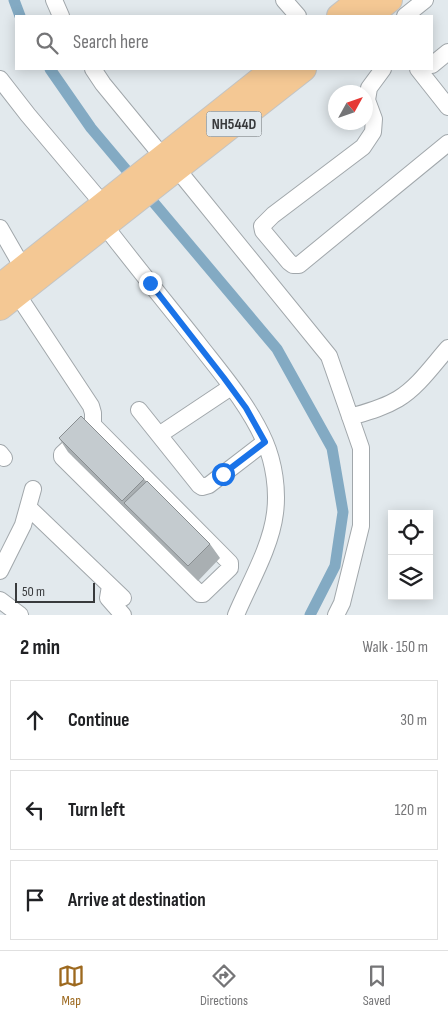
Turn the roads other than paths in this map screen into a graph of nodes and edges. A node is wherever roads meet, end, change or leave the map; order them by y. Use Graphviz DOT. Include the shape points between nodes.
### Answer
graph roads {
  1 [pos="54,0"];
  2 [pos="284,0"];
  3 [pos="425,0"];
  4 [pos="375,9"];
  5 [pos="61,15"];
  6 [pos="297,15"];
  7 [pos="344,15"];
  8 [pos="406,15"];
  9 [pos="448,52"];
  10 [pos="433,63"];
  11 [pos="94,70"];
  12 [pos="272,70"];
  13 [pos="303,70"];
  14 [pos="382,70"];
  15 [pos="425,70"];
  16 [pos="0,79"];
  17 [pos="448,107"];
  18 [pos="448,143"];
  19 [pos="165,167"];
  20 [pos="113,208"];
  21 [pos="0,228"];
  22 [pos="24,268"];
  23 [pos="4,300"];
  24 [pos="448,348"];
  25 [pos="230,386"];
  26 [pos="139,410"];
  27 [pos="350,417"];
  28 [pos="93,425"];
  29 [pos="159,435"];
  30 [pos="265,442"];
  31 [pos="33,489"];
  32 [pos="28,507"];
  33 [pos="0,572"];
  34 [pos="110,586"];
  35 [pos="123,598"];
  36 [pos="0,600"];
  37 [pos="20,615"];
  38 [pos="123,615"];
  39 [pos="236,615"];
  40 [pos="336,615"];
  1 -- 5 [label="street"];
  2 -- 6 [label="street"];
  3 -- 8 [label="street"];
  4 -- 7 [label="highway"];
  9 -- 10 [label="street"];
  11 -- 19 [label="street"];
  12 -- 19 [label="highway, NH544D"];
  13 -- 19 [label="highway, NH544D"];
  14 -- 18 [label="street" via="369,88 367,100 374,119 373,132 363,147 262,226 289,262 299,265"];
  15 -- 17 [label="street"];
  16 -- 20 [label="street" via="28,115"];
  19 -- 20 [label="highway, NH544D"];
  19 -- 27 [label="street" via="329,356"];
  20 -- 22 [label="highway, NH544D"];
  20 -- 23 [label="highway, NH544D"];
  20 -- 25 [label="street"];
  21 -- 22 [label="street"];
  22 -- 23 [label="highway, NH544D"];
  23 -- 28 [label="street" via="91,406"];
  24 -- 27 [label="street" via="400,398"];
  25 -- 29 [label="street"];
  25 -- 30 [label="street"];
  26 -- 29 [label="street"];
  27 -- 40 [label="street" via="361,448 361,526 342,603"];
  28 -- 28 [label="street" via="230,563 230,568 203,594 62,457"];
  29 -- 30 [label="street" via="202,487"];
  30 -- 39 [label="street" via="273,468 275,512 266,546"];
  31 -- 32 [label="street"];
  32 -- 33 [label="street"];
  32 -- 34 [label="street"];
  34 -- 35 [label="street"];
  34 -- 38 [label="street" via="108,598"];
  36 -- 37 [label="street"];
}
